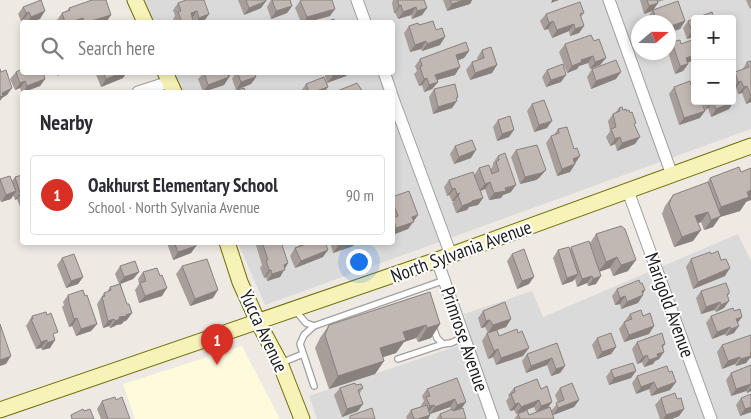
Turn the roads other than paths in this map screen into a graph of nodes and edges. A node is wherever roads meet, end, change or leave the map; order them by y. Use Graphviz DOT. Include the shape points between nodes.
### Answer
graph roads {
  1 [pos="135,0"];
  2 [pos="357,0"];
  3 [pos="609,0"];
  4 [pos="144,20"];
  5 [pos="364,20"];
  6 [pos="385,75"];
  7 [pos="170,82"];
  8 [pos="144,90"];
  9 [pos="391,90"];
  10 [pos="395,103"];
  11 [pos="751,146"];
  12 [pos="672,175"];
  13 [pos="628,191"];
  14 [pos="228,245"];
  15 [pos="444,257"];
  16 [pos="444,280"];
  17 [pos="420,289"];
  18 [pos="423,297"];
  19 [pos="295,310"];
  20 [pos="431,321"];
  21 [pos="258,322"];
  22 [pos="314,326"];
  23 [pos="464,337"];
  24 [pos="443,344"];
  25 [pos="303,354"];
  26 [pos="398,359"];
  27 [pos="280,363"];
  28 [pos="314,386"];
  29 [pos="0,410"];
  30 [pos="302,419"];
  31 [pos="493,419"];
  32 [pos="711,419"];
  1 -- 4 [label="main road"];
  2 -- 5 [label="street"];
  3 -- 12 [label="street"];
  6 -- 9 [label="street, Primrose Avenue"];
  7 -- 8 [label="street"];
  10 -- 15 [label="street, Primrose Avenue"];
  11 -- 12 [label="main road, North Sylvania Avenue"];
  12 -- 13 [label="main road, North Sylvania Avenue"];
  13 -- 15 [label="main road, North Sylvania Avenue"];
  13 -- 32 [label="street, Marigold Avenue"];
  14 -- 21 [label="main road, Yucca Avenue"];
  15 -- 16 [label="street, Primrose Avenue"];
  15 -- 19 [label="main road, North Sylvania Avenue"];
  16 -- 17 [label="lane"];
  16 -- 23 [label="street, Primrose Avenue"];
  17 -- 18 [label="lane"];
  17 -- 22 [label="lane"];
  19 -- 21 [label="main road, North Sylvania Avenue"];
  19 -- 22 [label="lane" via="306,324"];
  20 -- 24 [label="lane" via="437,338"];
  21 -- 27 [label="main road, Yucca Avenue"];
  21 -- 29 [label="main road, North Sylvania Avenue"];
  22 -- 25 [label="lane" via="300,344"];
  23 -- 24 [label="lane"];
  23 -- 31 [label="street, Primrose Avenue"];
  24 -- 26 [label="lane"];
  25 -- 27 [label="lane"];
  25 -- 28 [label="lane"];
  27 -- 30 [label="main road, Yucca Avenue"];
}
